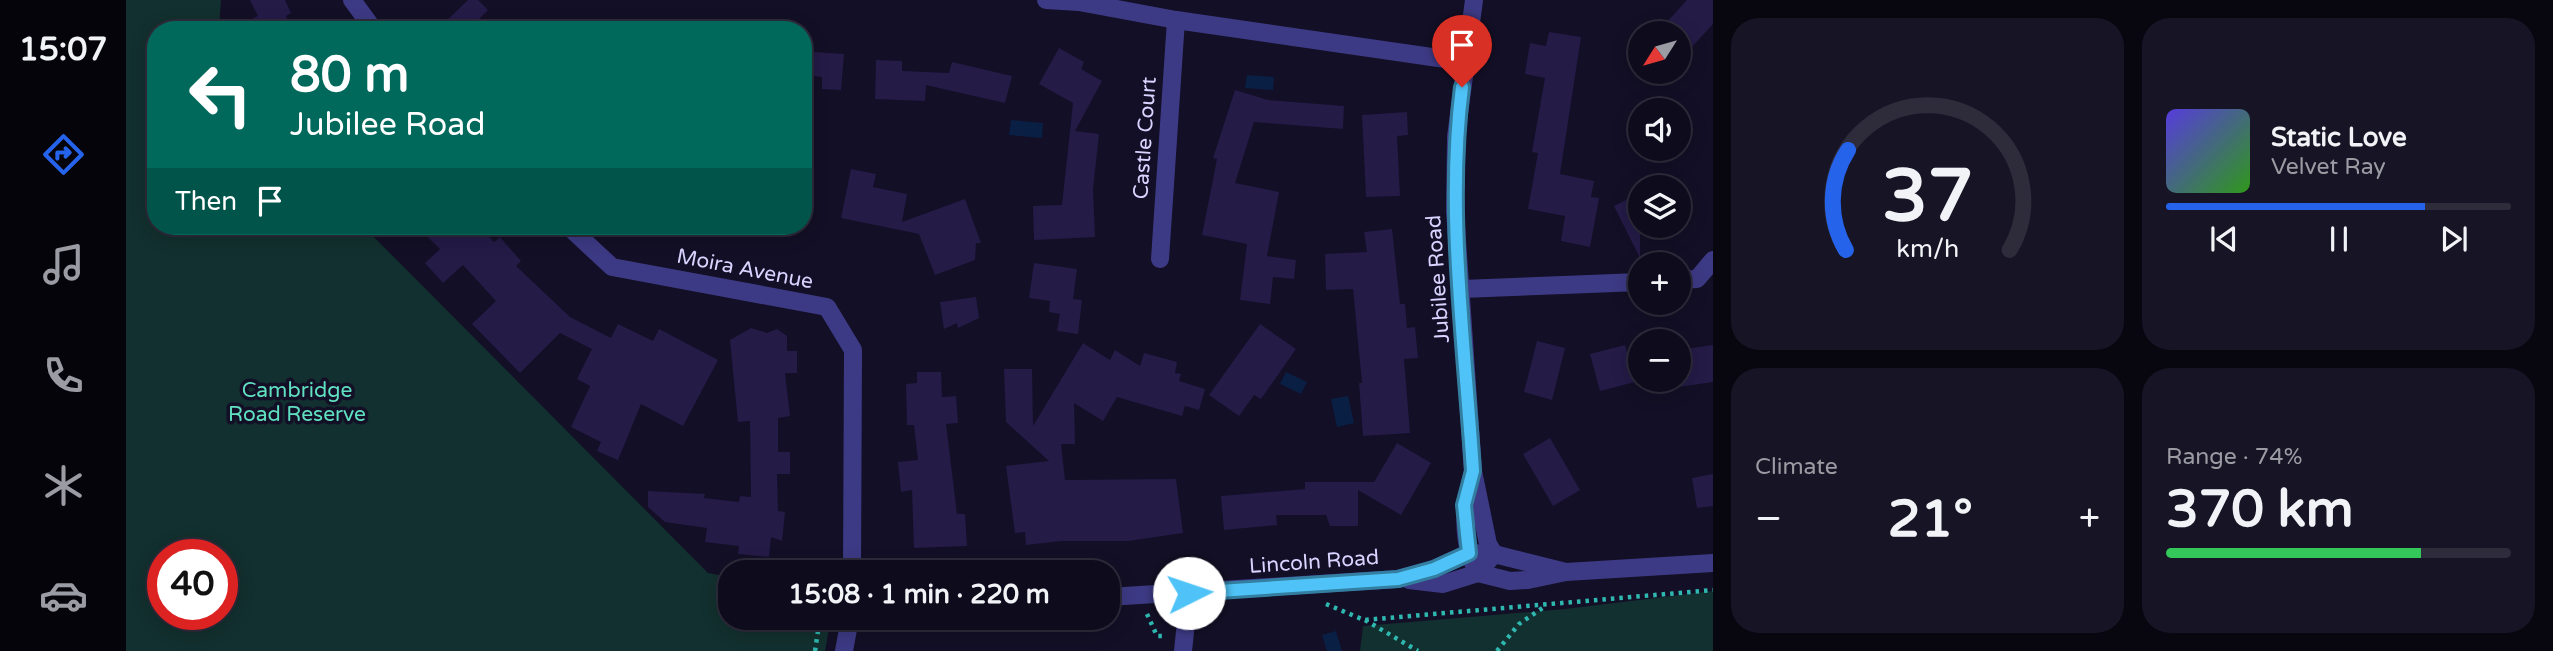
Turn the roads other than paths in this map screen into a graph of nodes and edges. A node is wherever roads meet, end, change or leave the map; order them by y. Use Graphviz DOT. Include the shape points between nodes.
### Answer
graph roads {
  1 [pos="352,0"];
  2 [pos="1046,0"];
  3 [pos="1474,0"];
  4 [pos="1176,20"];
  5 [pos="367,21"];
  6 [pos="1466,62"];
  7 [pos="578,235"];
  8 [pos="1160,260"];
  9 [pos="1713,260"];
  10 [pos="1691,279"];
  11 [pos="1628,282"];
  12 [pos="1462,289"];
  13 [pos="1473,471"];
  14 [pos="1469,553"];
  15 [pos="1494,554"];
  16 [pos="852,560"];
  17 [pos="1713,563"];
  18 [pos="1566,572"];
  19 [pos="1478,573"];
  20 [pos="1398,579"];
  21 [pos="1189,593"];
  22 [pos="1120,596"];
  23 [pos="848,630"];
  24 [pos="1184,644"];
  25 [pos="844,651"];
  1 -- 5 [label="street"];
  2 -- 4 [label="street"];
  3 -- 6 [label="street, Jubilee Road"];
  4 -- 6 [label="street"];
  4 -- 8 [label="street, Castle Court"];
  6 -- 12 [label="street, Jubilee Road" via="1456,137 1455,211"];
  7 -- 16 [label="street, Moira Avenue" via="612,267 827,307 853,350"];
  9 -- 10 [label="street" via="1697,279"];
  11 -- 12 [label="street"];
  12 -- 13 [label="street, Jubilee Road"];
  13 -- 14 [label="street, Jubilee Road" via="1464,505"];
  13 -- 15 [label="street, Jubilee Road"];
  14 -- 15 [label="street, Lincoln Road"];
  14 -- 19 [label="street, Jubilee Road"];
  14 -- 20 [label="street, Lincoln Road"];
  15 -- 18 [label="street, Lincoln Road"];
  15 -- 19 [label="street"];
  17 -- 18 [label="street, Lincoln Road"];
  18 -- 19 [label="street, Lincoln Road" via="1510,581"];
  19 -- 20 [label="street, Lincoln Road" via="1443,584"];
  20 -- 21 [label="street, Lincoln Road"];
  21 -- 22 [label="street, Lincoln Road"];
  21 -- 24 [label="street"];
  23 -- 25 [label="street"];
}
